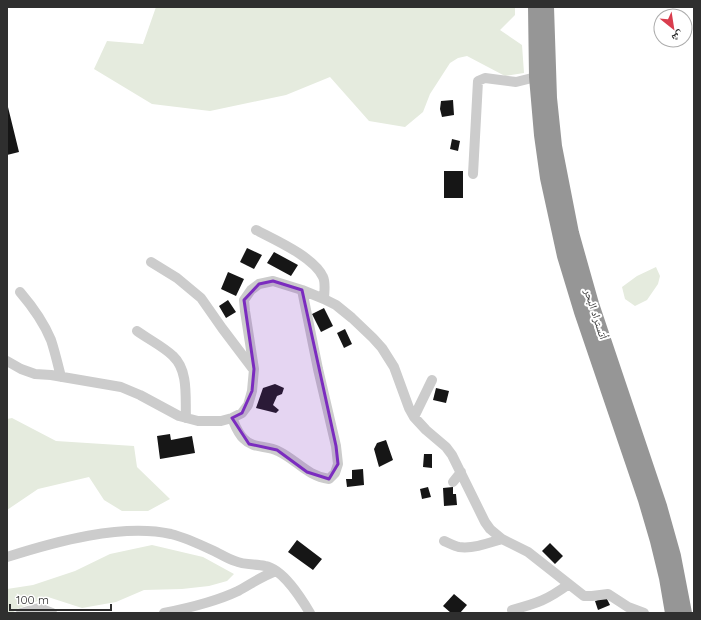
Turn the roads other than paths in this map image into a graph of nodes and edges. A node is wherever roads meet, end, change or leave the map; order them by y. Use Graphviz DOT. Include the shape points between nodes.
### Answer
graph roads {
  1 [pos="535,7"];
  2 [pos="547,7"];
  3 [pos="536,77"];
  4 [pos="472,174"];
  5 [pos="256,230"];
  6 [pos="151,262"];
  7 [pos="302,290"];
  8 [pos="20,292"];
  9 [pos="324,299"];
  10 [pos="137,331"];
  11 [pos="7,361"];
  12 [pos="254,369"];
  13 [pos="61,377"];
  14 [pos="432,380"];
  15 [pos="414,417"];
  16 [pos="186,418"];
  17 [pos="232,418"];
  18 [pos="461,472"];
  19 [pos="453,482"];
  20 [pos="502,539"];
  21 [pos="444,541"];
  22 [pos="7,557"];
  23 [pos="276,571"];
  24 [pos="569,584"];
  25 [pos="512,610"];
  26 [pos="21,613"];
  27 [pos="52,613"];
  28 [pos="164,613"];
  29 [pos="310,613"];
  30 [pos="644,613"];
  31 [pos="672,613"];
  32 [pos="685,613"];
  1 -- 3 [label="highway, أتستراد البحر"];
  2 -- 32 [label="highway, أتستراد البحر" via="550,98 555,146 572,233 592,304 660,506 674,556"];
  3 -- 4 [label="street" via="516,82 485,78 478,80"];
  3 -- 31 [label="highway, أتستراد البحر" via="547,178 564,256 645,500 659,548"];
  5 -- 9 [label="street" via="302,255 319,270 324,279"];
  6 -- 12 [label="street" via="177,278 201,298"];
  7 -- 9 [label="street"];
  7 -- 12 [label="street" via="273,282 259,284 244,300"];
  7 -- 17 [label="street" via="336,446 338,464 335,473 329,479 322,478 307,472 277,450 249,444"];
  8 -- 13 [label="street" via="51,340"];
  9 -- 15 [label="street" via="352,318 382,348 394,367"];
  10 -- 16 [label="street" via="174,356 182,368"];
  11 -- 13 [label="street" via="35,374"];
  12 -- 17 [label="street" via="248,405 242,413"];
  13 -- 16 [label="street" via="121,387"];
  14 -- 15 [label="street"];
  15 -- 18 [label="street" via="446,447"];
  16 -- 17 [label="street" via="221,421"];
  18 -- 19 [label="street"];
  18 -- 20 [label="street" via="485,522"];
  20 -- 21 [label="street" via="467,547 458,547"];
  20 -- 24 [label="street" via="528,552"];
  22 -- 23 [label="street" via="107,533 146,531 171,534 194,541 236,562 267,566"];
  23 -- 28 [label="street" via="214,601"];
  23 -- 29 [label="street"];
  24 -- 25 [label="street" via="540,603"];
  24 -- 30 [label="street" via="584,596 608,594 624,605"];
  26 -- 27 [label="street" via="39,608"];
}
